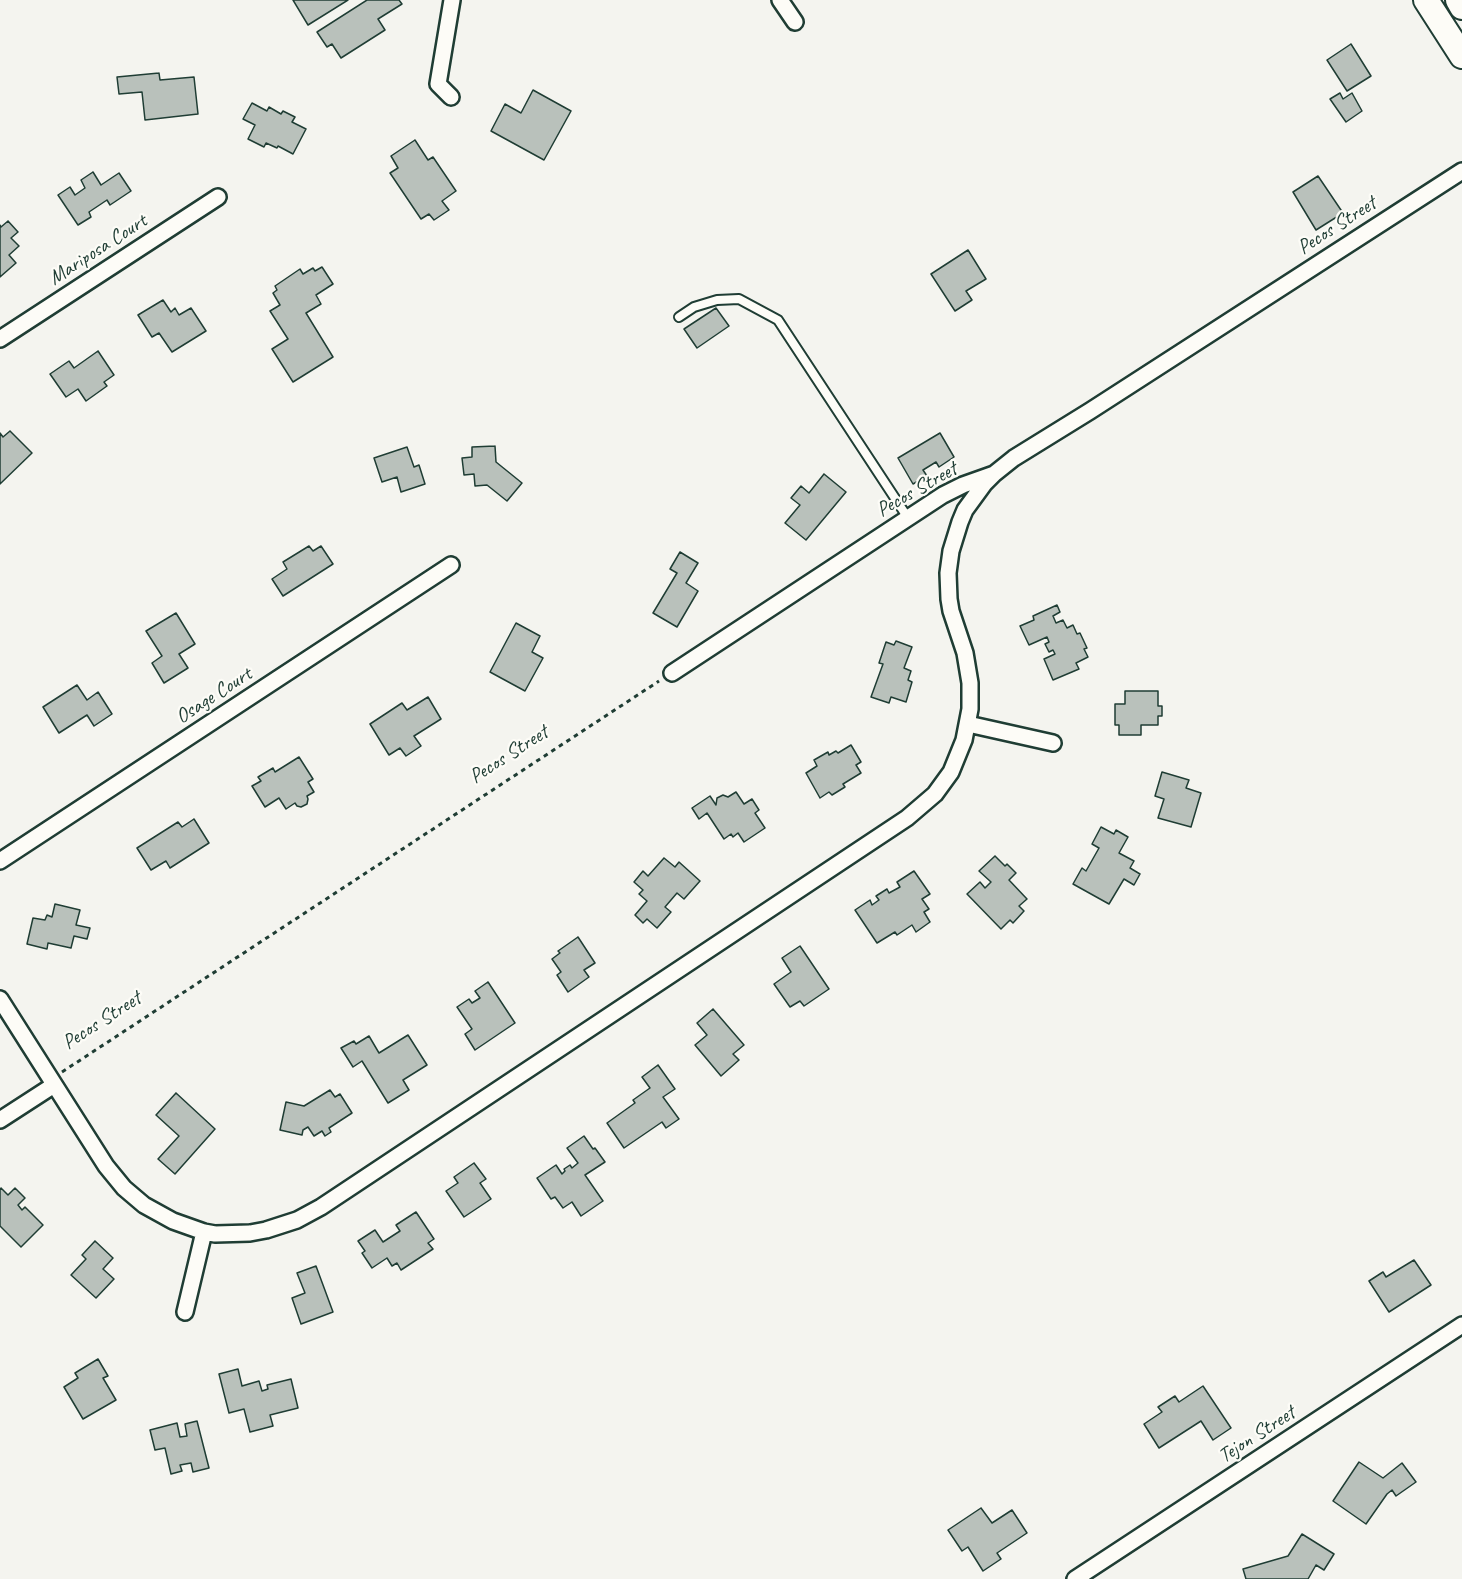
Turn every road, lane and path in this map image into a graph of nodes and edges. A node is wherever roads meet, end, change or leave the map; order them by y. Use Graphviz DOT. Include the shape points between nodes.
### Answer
graph roads {
  1 [pos="452,0"];
  2 [pos="780,0"];
  3 [pos="1426,0"];
  4 [pos="1438,0"];
  5 [pos="1458,0"];
  6 [pos="1462,7"];
  7 [pos="795,22"];
  8 [pos="1462,38"];
  9 [pos="1462,56"];
  10 [pos="451,97"];
  11 [pos="1462,171"];
  12 [pos="218,197"];
  13 [pos="680,317"];
  14 [pos="0,339"];
  15 [pos="994,474"];
  16 [pos="908,518"];
  17 [pos="451,565"];
  18 [pos="672,673"];
  19 [pos="968,724"];
  20 [pos="1053,743"];
  21 [pos="0,861"];
  22 [pos="0,999"];
  23 [pos="52,1082"];
  24 [pos="0,1120"];
  25 [pos="204,1232"];
  26 [pos="185,1312"];
  27 [pos="1462,1325"];
  28 [pos="1075,1579"];
  1 -- 10 [label="street" via="438,84"];
  2 -- 7 [label="street"];
  3 -- 9 [label="main road"];
  4 -- 8 [label="main road"];
  5 -- 6 [label="main road"];
  11 -- 15 [label="street, Pecos Street"];
  12 -- 14 [label="street, Mariposa Court"];
  13 -- 16 [label="lane" via="694,307 739,299 778,320"];
  15 -- 16 [label="street, Pecos Street" via="963,485"];
  15 -- 19 [label="street, Pecos Street" via="975,495 960,522 948,573 951,611 970,683"];
  16 -- 18 [label="street, Pecos Street"];
  17 -- 21 [label="street, Osage Court"];
  18 -- 23 [label="path, Pecos Street"];
  19 -- 20 [label="street"];
  19 -- 25 [label="street, Pecos Street" via="951,772 935,794 897,825 321,1207 266,1230"];
  22 -- 23 [label="street"];
  23 -- 24 [label="street"];
  23 -- 25 [label="street, Pecos Street" via="124,1188 157,1214"];
  25 -- 26 [label="street"];
  27 -- 28 [label="street, Tejon Street"];
}
